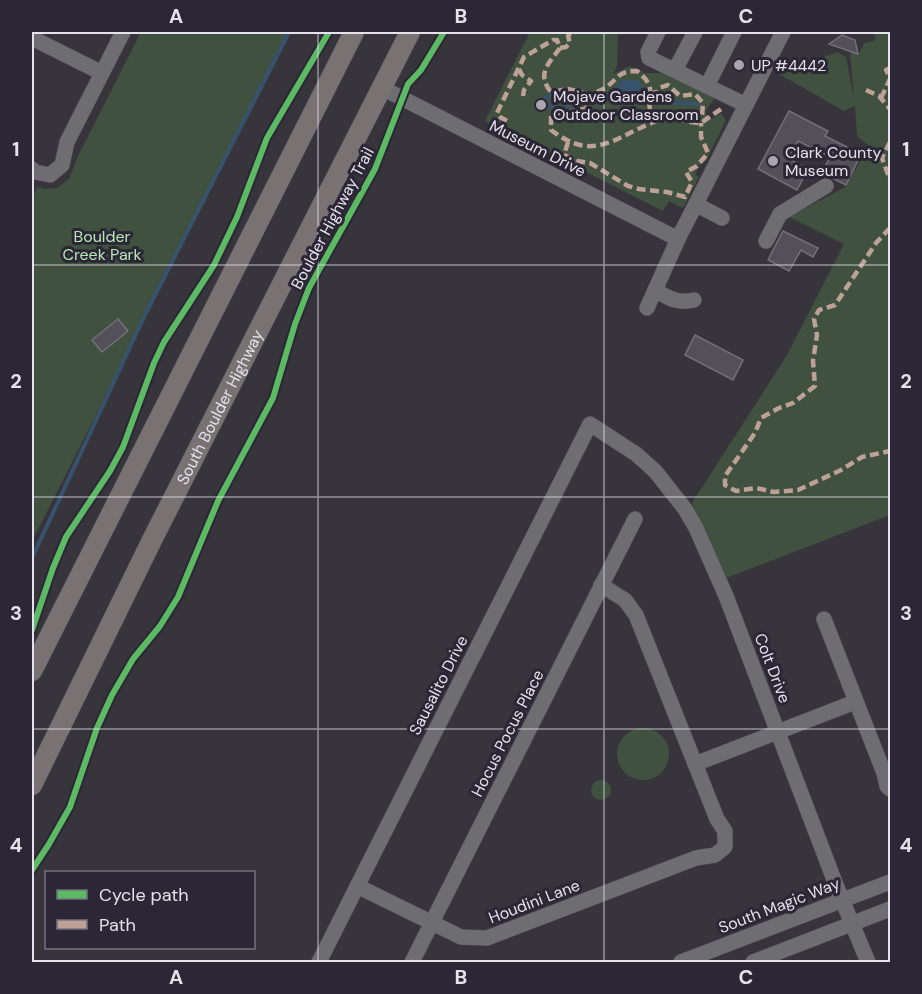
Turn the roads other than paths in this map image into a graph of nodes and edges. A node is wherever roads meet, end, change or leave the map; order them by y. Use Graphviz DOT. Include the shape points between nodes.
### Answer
graph roads {
  1 [pos="123,32"];
  2 [pos="354,32"];
  3 [pos="410,32"];
  4 [pos="658,32"];
  5 [pos="695,32"];
  6 [pos="734,32"];
  7 [pos="779,33"];
  8 [pos="32,38"];
  9 [pos="675,70"];
  10 [pos="102,73"];
  11 [pos="707,86"];
  12 [pos="382,88"];
  13 [pos="746,105"];
  14 [pos="32,169"];
  15 [pos="826,186"];
  16 [pos="697,205"];
  17 [pos="722,218"];
  18 [pos="678,239"];
  19 [pos="766,241"];
  20 [pos="655,290"];
  21 [pos="694,300"];
  22 [pos="647,308"];
  23 [pos="590,424"];
  24 [pos="635,519"];
  25 [pos="601,585"];
  26 [pos="824,619"];
  27 [pos="32,671"];
  28 [pos="855,702"];
  29 [pos="777,731"];
  30 [pos="695,764"];
  31 [pos="32,785"];
  32 [pos="891,789"];
  33 [pos="891,882"];
  34 [pos="357,886"];
  35 [pos="842,900"];
  36 [pos="891,909"];
  37 [pos="432,923"];
  38 [pos="852,924"];
  39 [pos="319,963"];
  40 [pos="412,963"];
  41 [pos="681,963"];
  42 [pos="753,963"];
  43 [pos="868,963"];
  1 -- 10 [label="street"];
  2 -- 27 [label="main road"];
  3 -- 12 [label="main road, South Boulder Highway"];
  4 -- 9 [label="street" via="647,55"];
  5 -- 9 [label="street"];
  6 -- 11 [label="street"];
  7 -- 13 [label="street"];
  8 -- 10 [label="street"];
  9 -- 11 [label="street"];
  10 -- 14 [label="street" via="67,142 62,165 50,175"];
  11 -- 13 [label="street"];
  12 -- 18 [label="street, Museum Drive"];
  12 -- 31 [label="main road, South Boulder Highway"];
  13 -- 16 [label="street"];
  15 -- 19 [label="street" via="780,214"];
  16 -- 17 [label="street"];
  16 -- 18 [label="street"];
  18 -- 20 [label="street"];
  20 -- 21 [label="street" via="670,299"];
  20 -- 22 [label="street"];
  23 -- 29 [label="street, Colt Drive" via="636,454 685,509 726,596"];
  23 -- 34 [label="street, Sausalito Drive"];
  24 -- 25 [label="street, Hocus Pocus Place"];
  25 -- 30 [label="street" via="625,600 636,615"];
  25 -- 37 [label="street, Hocus Pocus Place"];
  26 -- 28 [label="street"];
  28 -- 29 [label="street"];
  28 -- 32 [label="street"];
  29 -- 30 [label="street"];
  29 -- 35 [label="street, Colt Drive"];
  30 -- 37 [label="street, Houdini Lane" via="724,831 725,846 715,855 696,858 487,938 461,937"];
  33 -- 35 [label="street, South Magic Way"];
  34 -- 37 [label="street, Houdini Lane"];
  34 -- 39 [label="street, Sausalito Drive"];
  35 -- 38 [label="street, Colt Drive"];
  35 -- 41 [label="street, South Magic Way"];
  36 -- 38 [label="street"];
  37 -- 40 [label="street, Hocus Pocus Place"];
  38 -- 42 [label="street"];
  38 -- 43 [label="street, Colt Drive"];
}
